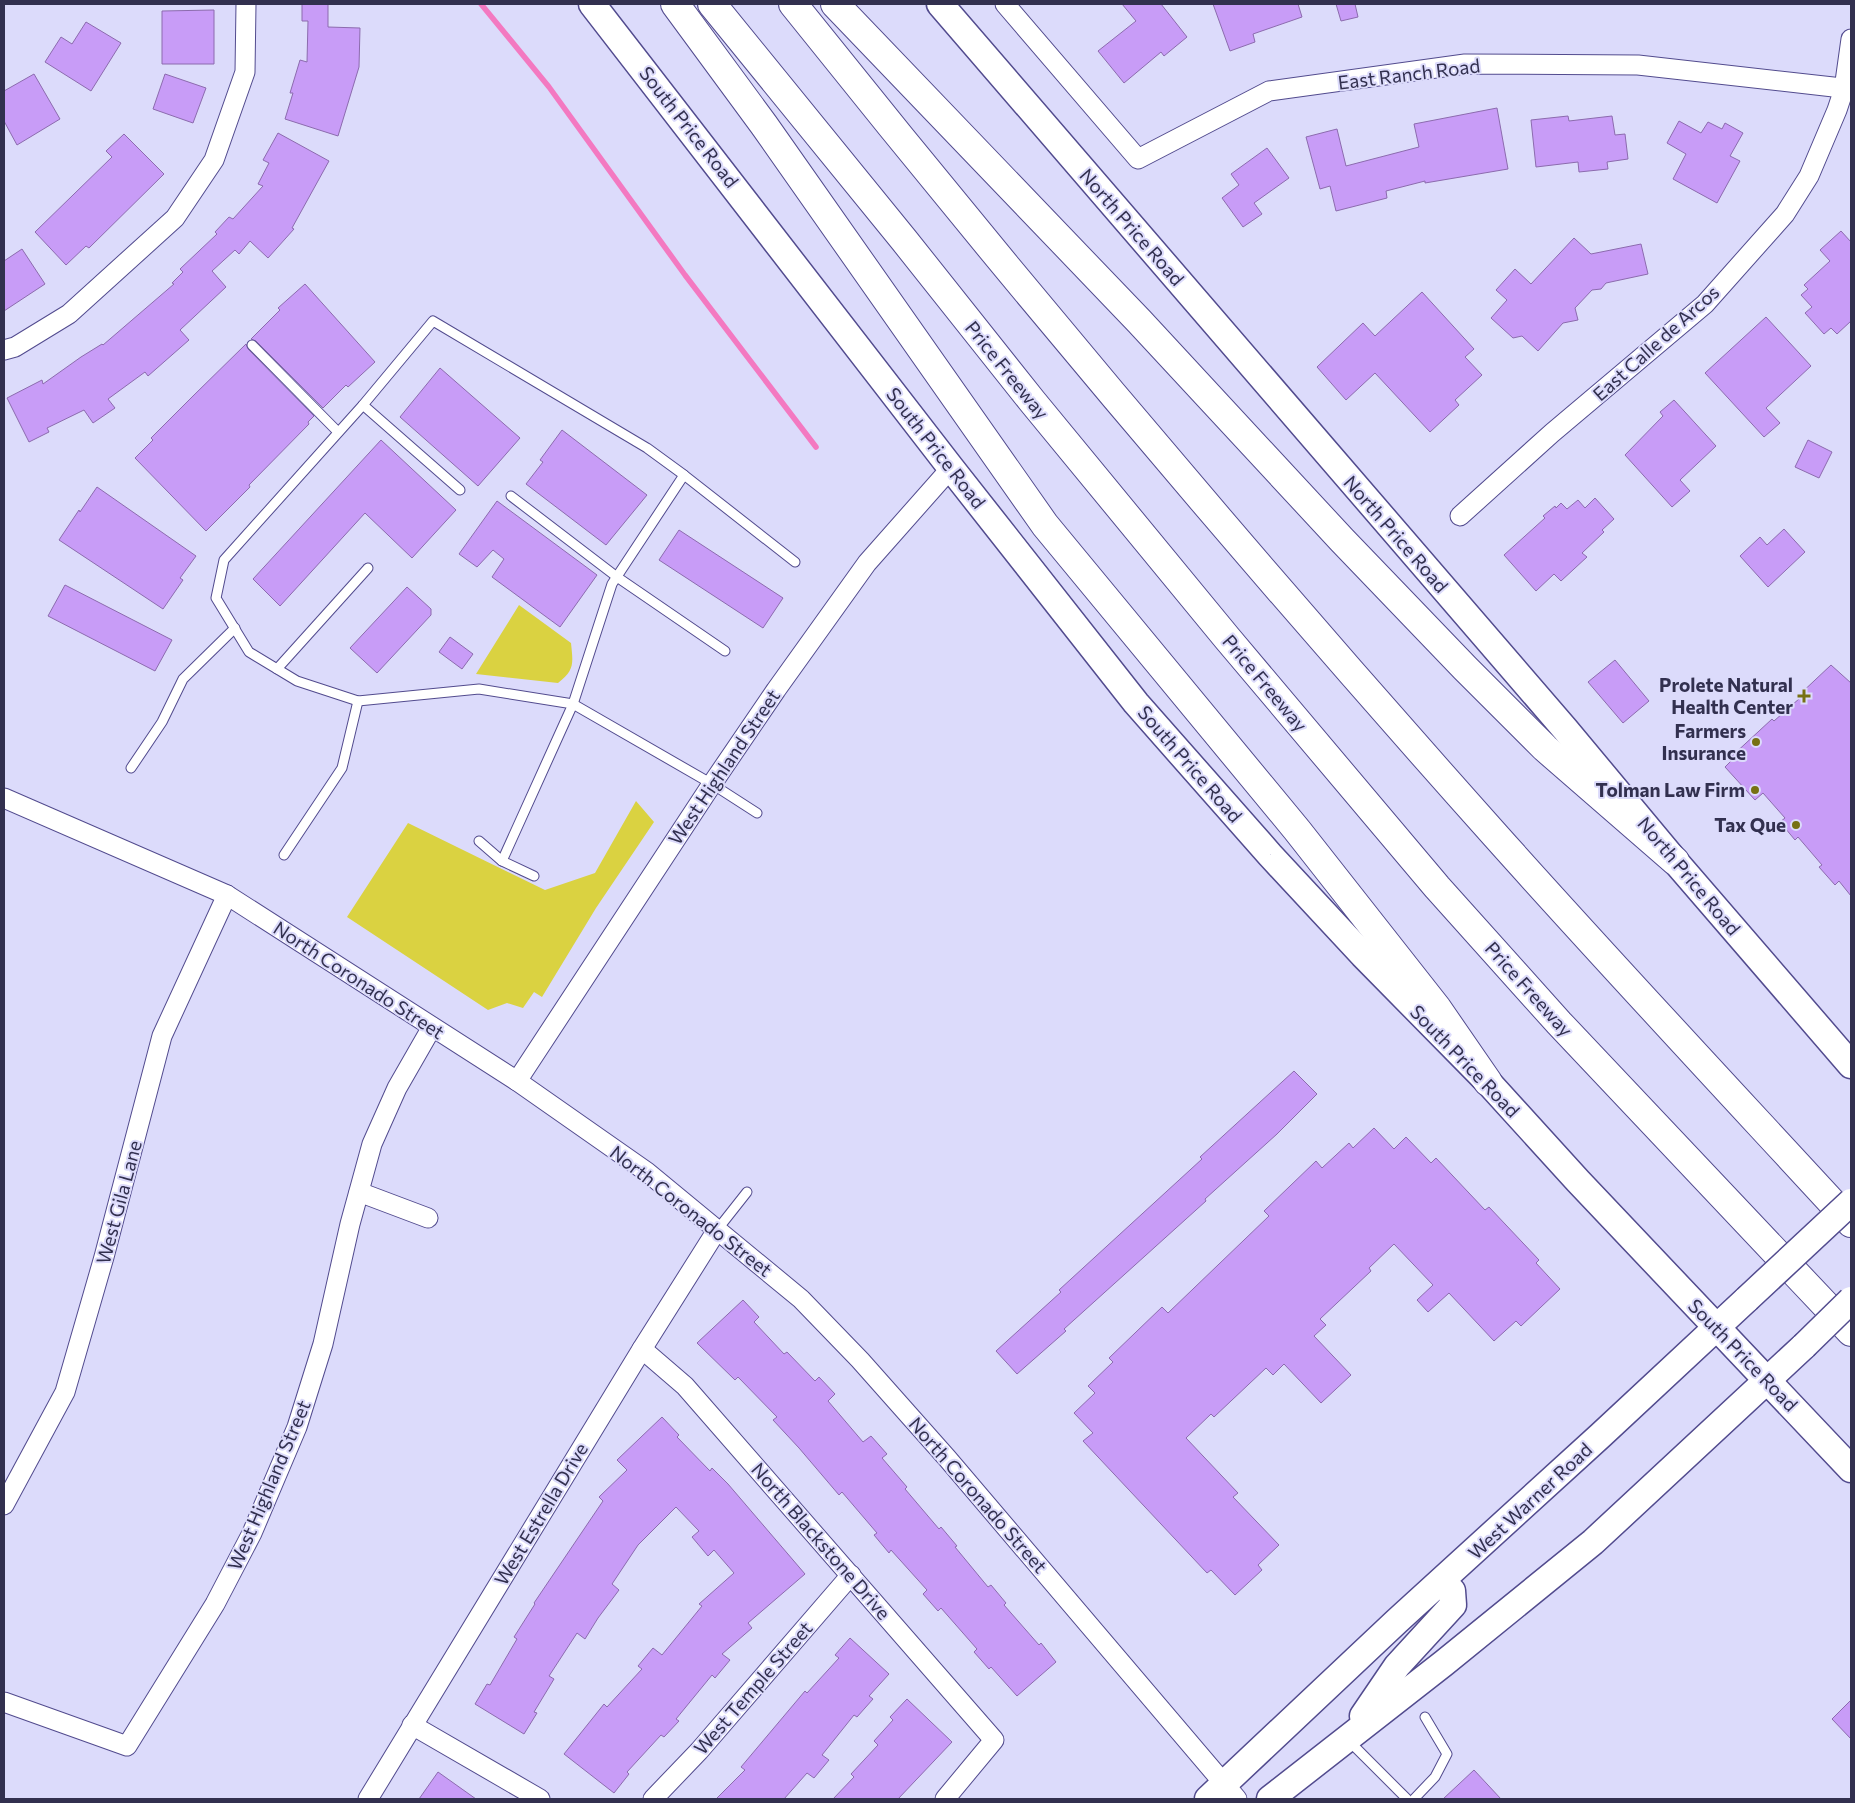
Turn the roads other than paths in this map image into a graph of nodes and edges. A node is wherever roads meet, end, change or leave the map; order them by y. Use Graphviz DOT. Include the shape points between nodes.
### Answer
graph roads {
  1 [pos="246,4"];
  2 [pos="592,4"];
  3 [pos="675,4"];
  4 [pos="712,4"];
  5 [pos="793,4"];
  6 [pos="835,4"];
  7 [pos="940,4"];
  8 [pos="1005,4"];
  9 [pos="1851,39"];
  10 [pos="1847,89"];
  11 [pos="252,345"];
  12 [pos="4,350"];
  13 [pos="362,406"];
  14 [pos="338,432"];
  15 [pos="951,468"];
  16 [pos="684,475"];
  17 [pos="460,490"];
  18 [pos="511,496"];
  19 [pos="1460,516"];
  20 [pos="795,562"];
  21 [pos="368,568"];
  22 [pos="617,577"];
  23 [pos="235,628"];
  24 [pos="725,651"];
  25 [pos="277,670"];
  26 [pos="358,701"];
  27 [pos="573,704"];
  28 [pos="131,768"];
  29 [pos="712,784"];
  30 [pos="4,798"];
  31 [pos="757,813"];
  32 [pos="480,841"];
  33 [pos="284,854"];
  34 [pos="502,861"];
  35 [pos="1675,861"];
  36 [pos="534,876"];
  37 [pos="227,895"];
  38 [pos="432,1027"];
  39 [pos="1851,1065"];
  40 [pos="516,1081"];
  41 [pos="1488,1082"];
  42 [pos="359,1192"];
  43 [pos="747,1192"];
  44 [pos="1851,1202"];
  45 [pos="428,1218"];
  46 [pos="1851,1223"];
  47 [pos="718,1230"];
  48 [pos="1851,1300"];
  49 [pos="1716,1328"];
  50 [pos="1851,1332"];
  51 [pos="642,1349"];
  52 [pos="1767,1380"];
  53 [pos="1851,1468"];
  54 [pos="4,1505"];
  55 [pos="851,1575"];
  56 [pos="1442,1581"];
  57 [pos="4,1702"];
  58 [pos="1425,1717"];
  59 [pos="412,1725"];
  60 [pos="1347,1739"];
  61 [pos="1223,1794"];
  62 [pos="368,1799"];
  63 [pos="540,1799"];
  64 [pos="653,1799"];
  65 [pos="945,1799"];
  66 [pos="1270,1799"];
  67 [pos="1406,1799"];
  68 [pos="1414,1799"];
  1 -- 12 [label="street" via="245,72 214,160 175,218 69,314 15,347"];
  2 -- 15 [label="main road, South Price Road"];
  3 -- 41 [label="highway" via="764,125 1045,525 1303,838 1438,1008"];
  4 -- 50 [label="highway, Price Freeway" via="1064,440 1437,887 1559,1023"];
  5 -- 46 [label="highway" via="950,198 1286,598 1497,838"];
  6 -- 35 [label="highway" via="1133,314 1465,668 1545,748"];
  7 -- 35 [label="main road, North Price Road"];
  8 -- 10 [label="street, East Ranch Road" via="1138,160 1269,91 1465,64 1638,65"];
  9 -- 10 [label="street, East Calle de Arcos"];
  10 -- 19 [label="street, East Calle de Arcos" via="1809,176 1785,214 1705,304"];
  11 -- 14 [label="lane"];
  13 -- 14 [label="lane"];
  13 -- 16 [label="lane" via="433,321 648,448"];
  13 -- 17 [label="lane"];
  14 -- 23 [label="lane" via="224,560 216,598"];
  15 -- 29 [label="street, West Highland Street" via="867,563"];
  15 -- 41 [label="main road, South Price Road" via="1136,703 1356,948"];
  16 -- 20 [label="lane"];
  16 -- 22 [label="lane"];
  18 -- 22 [label="lane"];
  21 -- 25 [label="lane"];
  22 -- 24 [label="lane"];
  22 -- 27 [label="lane"];
  23 -- 25 [label="lane" via="250,652"];
  23 -- 28 [label="lane" via="183,679 162,722"];
  25 -- 26 [label="lane" via="297,681"];
  26 -- 27 [label="lane" via="479,688"];
  26 -- 33 [label="lane" via="342,768"];
  27 -- 29 [label="lane"];
  27 -- 34 [label="lane"];
  29 -- 31 [label="lane"];
  29 -- 40 [label="street, West Highland Street"];
  30 -- 37 [label="street, North Coronado Street"];
  32 -- 34 [label="lane"];
  34 -- 36 [label="lane"];
  35 -- 39 [label="main road, North Price Road"];
  37 -- 38 [label="street, North Coronado Street"];
  37 -- 54 [label="street, West Gila Lane" via="162,1036 65,1392"];
  38 -- 40 [label="street, North Coronado Street"];
  38 -- 42 [label="street, West Highland Street" via="397,1088 372,1144"];
  40 -- 47 [label="street, North Coronado Street" via="646,1172"];
  41 -- 49 [label="main road, South Price Road"];
  42 -- 45 [label="street"];
  42 -- 57 [label="street, West Highland Street" via="324,1344 297,1427 252,1533 215,1604 127,1746"];
  43 -- 47 [label="lane"];
  44 -- 49 [label="main road, West Warner Road, bridge"];
  47 -- 51 [label="street, West Estrella Drive"];
  47 -- 61 [label="street, North Coronado Street" via="801,1299 860,1360 947,1458"];
  48 -- 52 [label="main road, bridge"];
  49 -- 52 [label="main road, South Price Road"];
  49 -- 56 [label="main road, West Warner Road"];
  51 -- 55 [label="street, North Blackstone Drive" via="685,1386"];
  51 -- 59 [label="street, West Estrella Drive"];
  52 -- 53 [label="main road, South Price Road"];
  52 -- 60 [label="main road" via="1593,1542"];
  55 -- 64 [label="street, West Temple Street" via="699,1751"];
  55 -- 65 [label="street, North Blackstone Drive" via="994,1740"];
  56 -- 60 [label="main road" via="1452,1590 1453,1605 1397,1666"];
  56 -- 61 [label="main road, West Warner Road" via="1397,1621"];
  58 -- 68 [label="lane" via="1447,1754 1435,1777"];
  59 -- 62 [label="street, West Estrella Drive"];
  59 -- 63 [label="street"];
  60 -- 66 [label="main road"];
  60 -- 67 [label="lane"];
}
